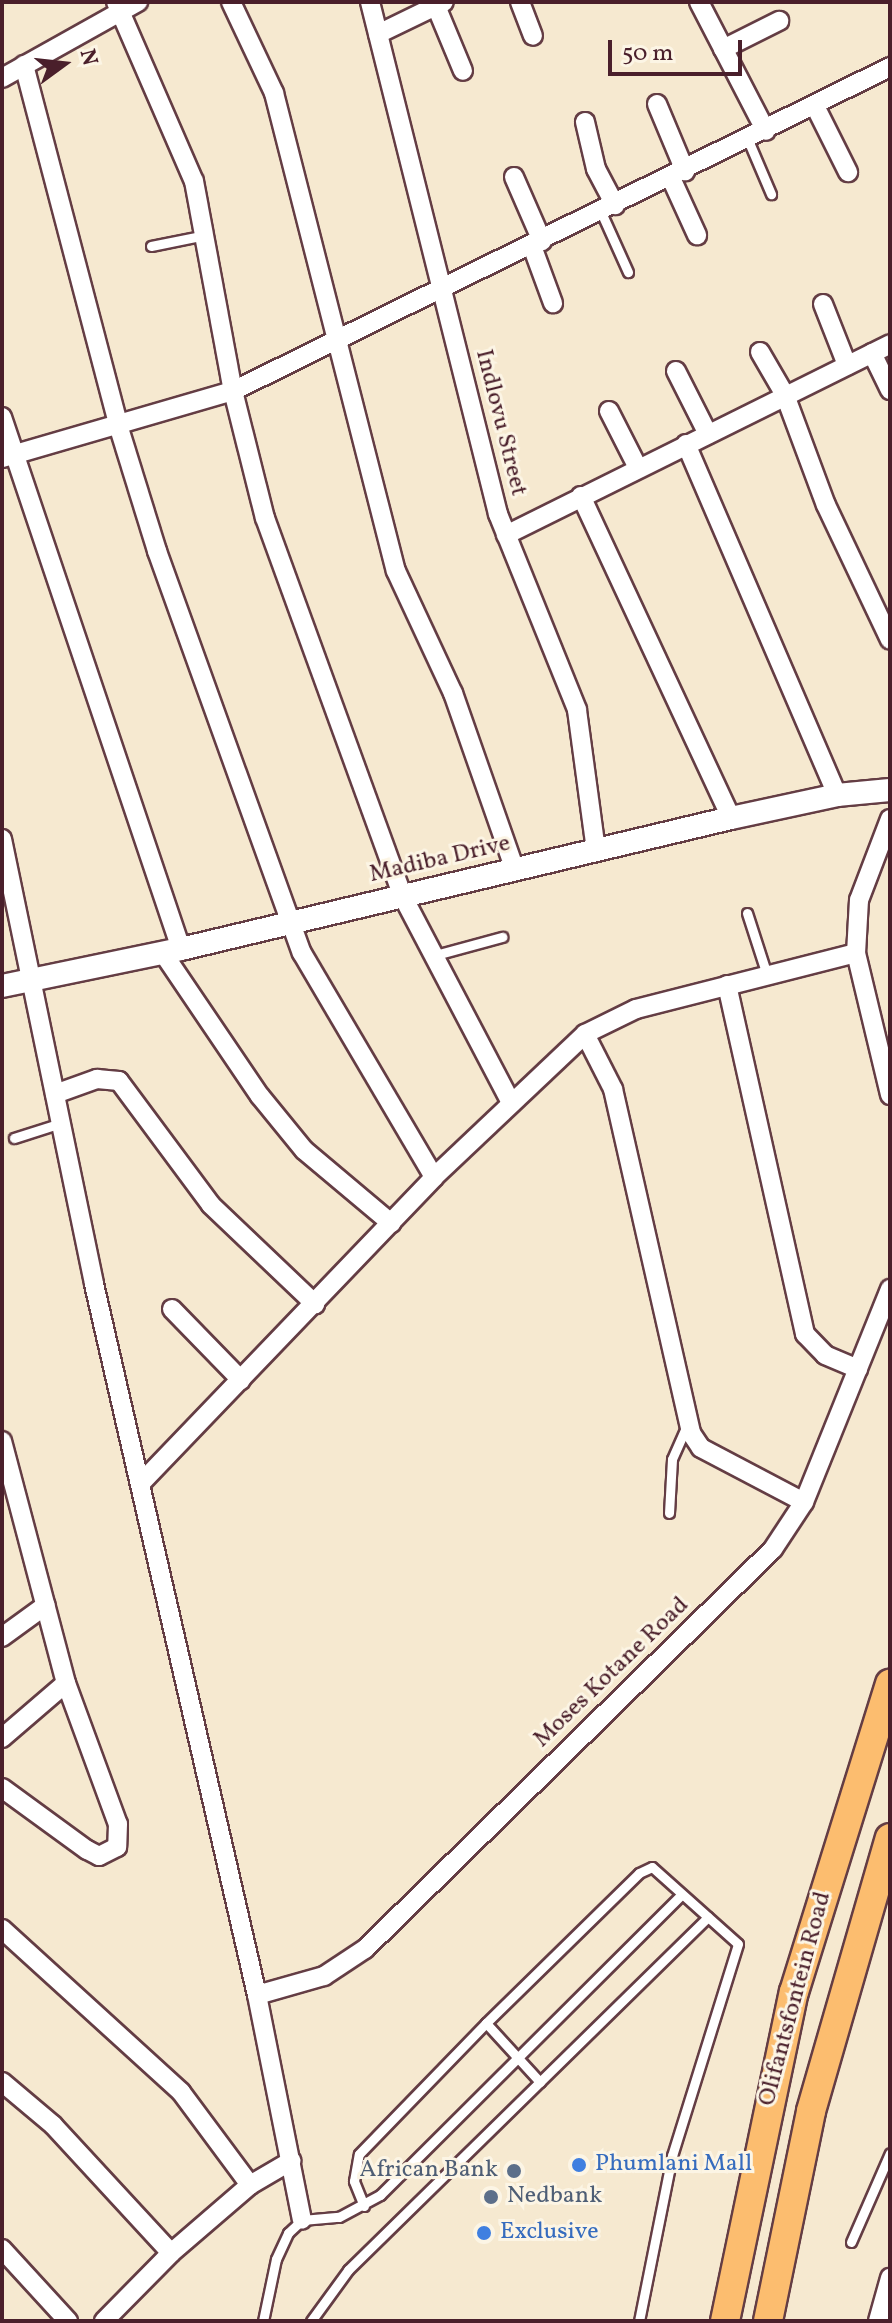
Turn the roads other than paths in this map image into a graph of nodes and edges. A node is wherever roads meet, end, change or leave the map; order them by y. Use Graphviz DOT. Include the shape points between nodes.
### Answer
graph roads {
  1 [pos="231,2"];
  2 [pos="370,2"];
  3 [pos="520,2"];
  4 [pos="699,2"];
  5 [pos="440,4"];
  6 [pos="125,5"];
  7 [pos="779,21"];
  8 [pos="378,34"];
  9 [pos="533,36"];
  10 [pos="723,49"];
  11 [pos="24,65"];
  12 [pos="889,70"];
  13 [pos="463,71"];
  14 [pos="2,78"];
  15 [pos="657,104"];
  16 [pos="815,106"];
  17 [pos="585,122"];
  18 [pos="766,131"];
  19 [pos="748,140"];
  20 [pos="848,172"];
  21 [pos="678,174"];
  22 [pos="514,177"];
  23 [pos="771,194"];
  24 [pos="608,209"];
  25 [pos="205,235"];
  26 [pos="697,235"];
  27 [pos="537,244"];
  28 [pos="151,246"];
  29 [pos="628,272"];
  30 [pos="443,290"];
  31 [pos="553,303"];
  32 [pos="823,304"];
  33 [pos="335,340"];
  34 [pos="890,344"];
  35 [pos="760,352"];
  36 [pos="872,353"];
  37 [pos="847,365"];
  38 [pos="676,371"];
  39 [pos="890,390"];
  40 [pos="233,391"];
  41 [pos="785,395"];
  42 [pos="609,411"];
  43 [pos="2,417"];
  44 [pos="119,428"];
  45 [pos="708,434"];
  46 [pos="686,444"];
  47 [pos="7,457"];
  48 [pos="638,468"];
  49 [pos="581,496"];
  50 [pos="506,535"];
  51 [pos="890,640"];
  52 [pos="890,790"];
  53 [pos="837,795"];
  54 [pos="731,818"];
  55 [pos="890,819"];
  56 [pos="2,839"];
  57 [pos="596,850"];
  58 [pos="515,870"];
  59 [pos="402,895"];
  60 [pos="747,913"];
  61 [pos="292,923"];
  62 [pos="502,937"];
  63 [pos="172,951"];
  64 [pos="856,953"];
  65 [pos="432,956"];
  66 [pos="767,975"];
  67 [pos="31,980"];
  68 [pos="727,985"];
  69 [pos="2,986"];
  70 [pos="585,1034"];
  71 [pos="55,1094"];
  72 [pos="890,1095"];
  73 [pos="511,1103"];
  74 [pos="61,1123"];
  75 [pos="14,1138"];
  76 [pos="434,1177"];
  77 [pos="391,1223"];
  78 [pos="890,1289"];
  79 [pos="315,1304"];
  80 [pos="172,1309"];
  81 [pos="858,1369"];
  82 [pos="241,1380"];
  83 [pos="688,1425"];
  84 [pos="2,1441"];
  85 [pos="141,1483"];
  86 [pos="804,1502"];
  87 [pos="669,1513"];
  88 [pos="46,1605"];
  89 [pos="2,1637"];
  90 [pos="66,1683"];
  91 [pos="890,1684"];
  92 [pos="2,1738"];
  93 [pos="2,1788"];
  94 [pos="890,1838"];
  95 [pos="681,1895"];
  96 [pos="708,1917"];
  97 [pos="2,1929"];
  98 [pos="257,1995"];
  99 [pos="486,2023"];
  100 [pos="516,2057"];
  101 [pos="2,2082"];
  102 [pos="540,2082"];
  103 [pos="890,2153"];
  104 [pos="291,2161"];
  105 [pos="250,2185"];
  106 [pos="364,2206"];
  107 [pos="302,2220"];
  108 [pos="851,2242"];
  109 [pos="2,2249"];
  110 [pos="171,2253"];
  111 [pos="890,2278"];
  112 [pos="68,2321"];
  113 [pos="104,2321"];
  114 [pos="263,2321"];
  115 [pos="311,2321"];
  116 [pos="639,2321"];
  117 [pos="725,2321"];
  118 [pos="768,2321"];
  119 [pos="878,2321"];
  1 -- 33 [label="street" via="274,93"];
  2 -- 8 [label="street, Indlovu Street"];
  3 -- 9 [label="street"];
  4 -- 10 [label="street"];
  5 -- 8 [label="street"];
  5 -- 13 [label="street"];
  6 -- 11 [label="street"];
  6 -- 25 [label="street" via="181,145"];
  7 -- 10 [label="street"];
  8 -- 30 [label="street, Indlovu Street"];
  10 -- 18 [label="street"];
  11 -- 14 [label="street"];
  11 -- 44 [label="street"];
  12 -- 16 [label="street"];
  15 -- 21 [label="street"];
  16 -- 18 [label="street"];
  16 -- 20 [label="street"];
  17 -- 24 [label="street"];
  18 -- 19 [label="street"];
  19 -- 21 [label="street"];
  19 -- 23 [label="lane"];
  21 -- 24 [label="street"];
  21 -- 26 [label="street"];
  22 -- 27 [label="street"];
  24 -- 27 [label="street"];
  24 -- 29 [label="lane"];
  25 -- 28 [label="lane"];
  25 -- 40 [label="street"];
  27 -- 30 [label="street"];
  27 -- 31 [label="street"];
  30 -- 33 [label="street"];
  30 -- 50 [label="street, Indlovu Street"];
  32 -- 37 [label="street"];
  33 -- 40 [label="street"];
  33 -- 58 [label="street" via="396,571 453,693"];
  34 -- 36 [label="street"];
  35 -- 41 [label="street"];
  36 -- 37 [label="street"];
  36 -- 39 [label="street"];
  37 -- 41 [label="street"];
  38 -- 45 [label="street"];
  40 -- 44 [label="street"];
  40 -- 59 [label="street" via="265,518"];
  41 -- 45 [label="street"];
  41 -- 51 [label="street" via="826,505"];
  42 -- 48 [label="street"];
  43 -- 47 [label="street"];
  44 -- 47 [label="street"];
  44 -- 61 [label="street" via="186,633"];
  45 -- 46 [label="street"];
  46 -- 48 [label="street"];
  46 -- 53 [label="street"];
  47 -- 63 [label="street"];
  48 -- 49 [label="street"];
  49 -- 50 [label="street"];
  49 -- 54 [label="street"];
  50 -- 57 [label="street, Indlovu Street" via="577,710"];
  52 -- 53 [label="street, Madiba Drive"];
  53 -- 54 [label="street, Madiba Drive"];
  54 -- 57 [label="street, Madiba Drive"];
  55 -- 64 [label="street" via="859,900"];
  56 -- 67 [label="street"];
  57 -- 58 [label="street, Madiba Drive"];
  58 -- 59 [label="street, Madiba Drive"];
  59 -- 61 [label="street, Madiba Drive"];
  59 -- 65 [label="street"];
  60 -- 66 [label="lane"];
  61 -- 63 [label="street, Madiba Drive"];
  61 -- 76 [label="street" via="325,998"];
  62 -- 65 [label="lane"];
  63 -- 67 [label="street, Madiba Drive"];
  63 -- 77 [label="street" via="295,1140"];
  64 -- 66 [label="street"];
  64 -- 72 [label="street"];
  65 -- 73 [label="street"];
  66 -- 68 [label="street"];
  67 -- 69 [label="street, Madiba Drive"];
  67 -- 71 [label="street"];
  68 -- 70 [label="street" via="636,1009"];
  68 -- 81 [label="street" via="805,1334 825,1355"];
  70 -- 73 [label="street"];
  70 -- 83 [label="street" via="613,1089"];
  71 -- 74 [label="street"];
  71 -- 79 [label="street" via="97,1079 119,1081 211,1205"];
  73 -- 76 [label="street"];
  74 -- 75 [label="lane"];
  74 -- 85 [label="street"];
  76 -- 77 [label="street"];
  77 -- 79 [label="street"];
  78 -- 81 [label="street, Moses Kotane Road"];
  79 -- 82 [label="street"];
  80 -- 82 [label="street"];
  81 -- 86 [label="street, Moses Kotane Road"];
  82 -- 85 [label="street"];
  83 -- 86 [label="street" via="701,1448"];
  83 -- 87 [label="lane" via="672,1459"];
  84 -- 88 [label="street"];
  85 -- 98 [label="street"];
  86 -- 98 [label="street, Moses Kotane Road" via="773,1549 365,1949 324,1976"];
  88 -- 89 [label="street"];
  88 -- 90 [label="street"];
  90 -- 92 [label="street"];
  90 -- 93 [label="street" via="118,1824 117,1847 99,1856 87,1850"];
  91 -- 117 [label="main road, Olifantsfontein Road" via="794,1992"];
  94 -- 118 [label="main road, Olifantsfontein Road" via="811,2111"];
  95 -- 96 [label="lane"];
  95 -- 99 [label="lane" via="652,1867 639,1873"];
  95 -- 100 [label="lane"];
  96 -- 102 [label="lane"];
  96 -- 116 [label="lane" via="738,1944 672,2156"];
  97 -- 105 [label="street" via="181,2092"];
  98 -- 104 [label="street"];
  99 -- 100 [label="lane"];
  99 -- 106 [label="lane" via="359,2154 354,2181"];
  100 -- 102 [label="lane"];
  100 -- 106 [label="lane"];
  101 -- 110 [label="street" via="53,2125"];
  102 -- 115 [label="lane" via="348,2270"];
  103 -- 108 [label="lane"];
  104 -- 105 [label="street"];
  104 -- 107 [label="street"];
  105 -- 110 [label="street"];
  106 -- 107 [label="lane" via="339,2217"];
  107 -- 114 [label="lane" via="281,2244"];
  109 -- 112 [label="street"];
  110 -- 113 [label="street"];
  111 -- 119 [label="street"];
}
